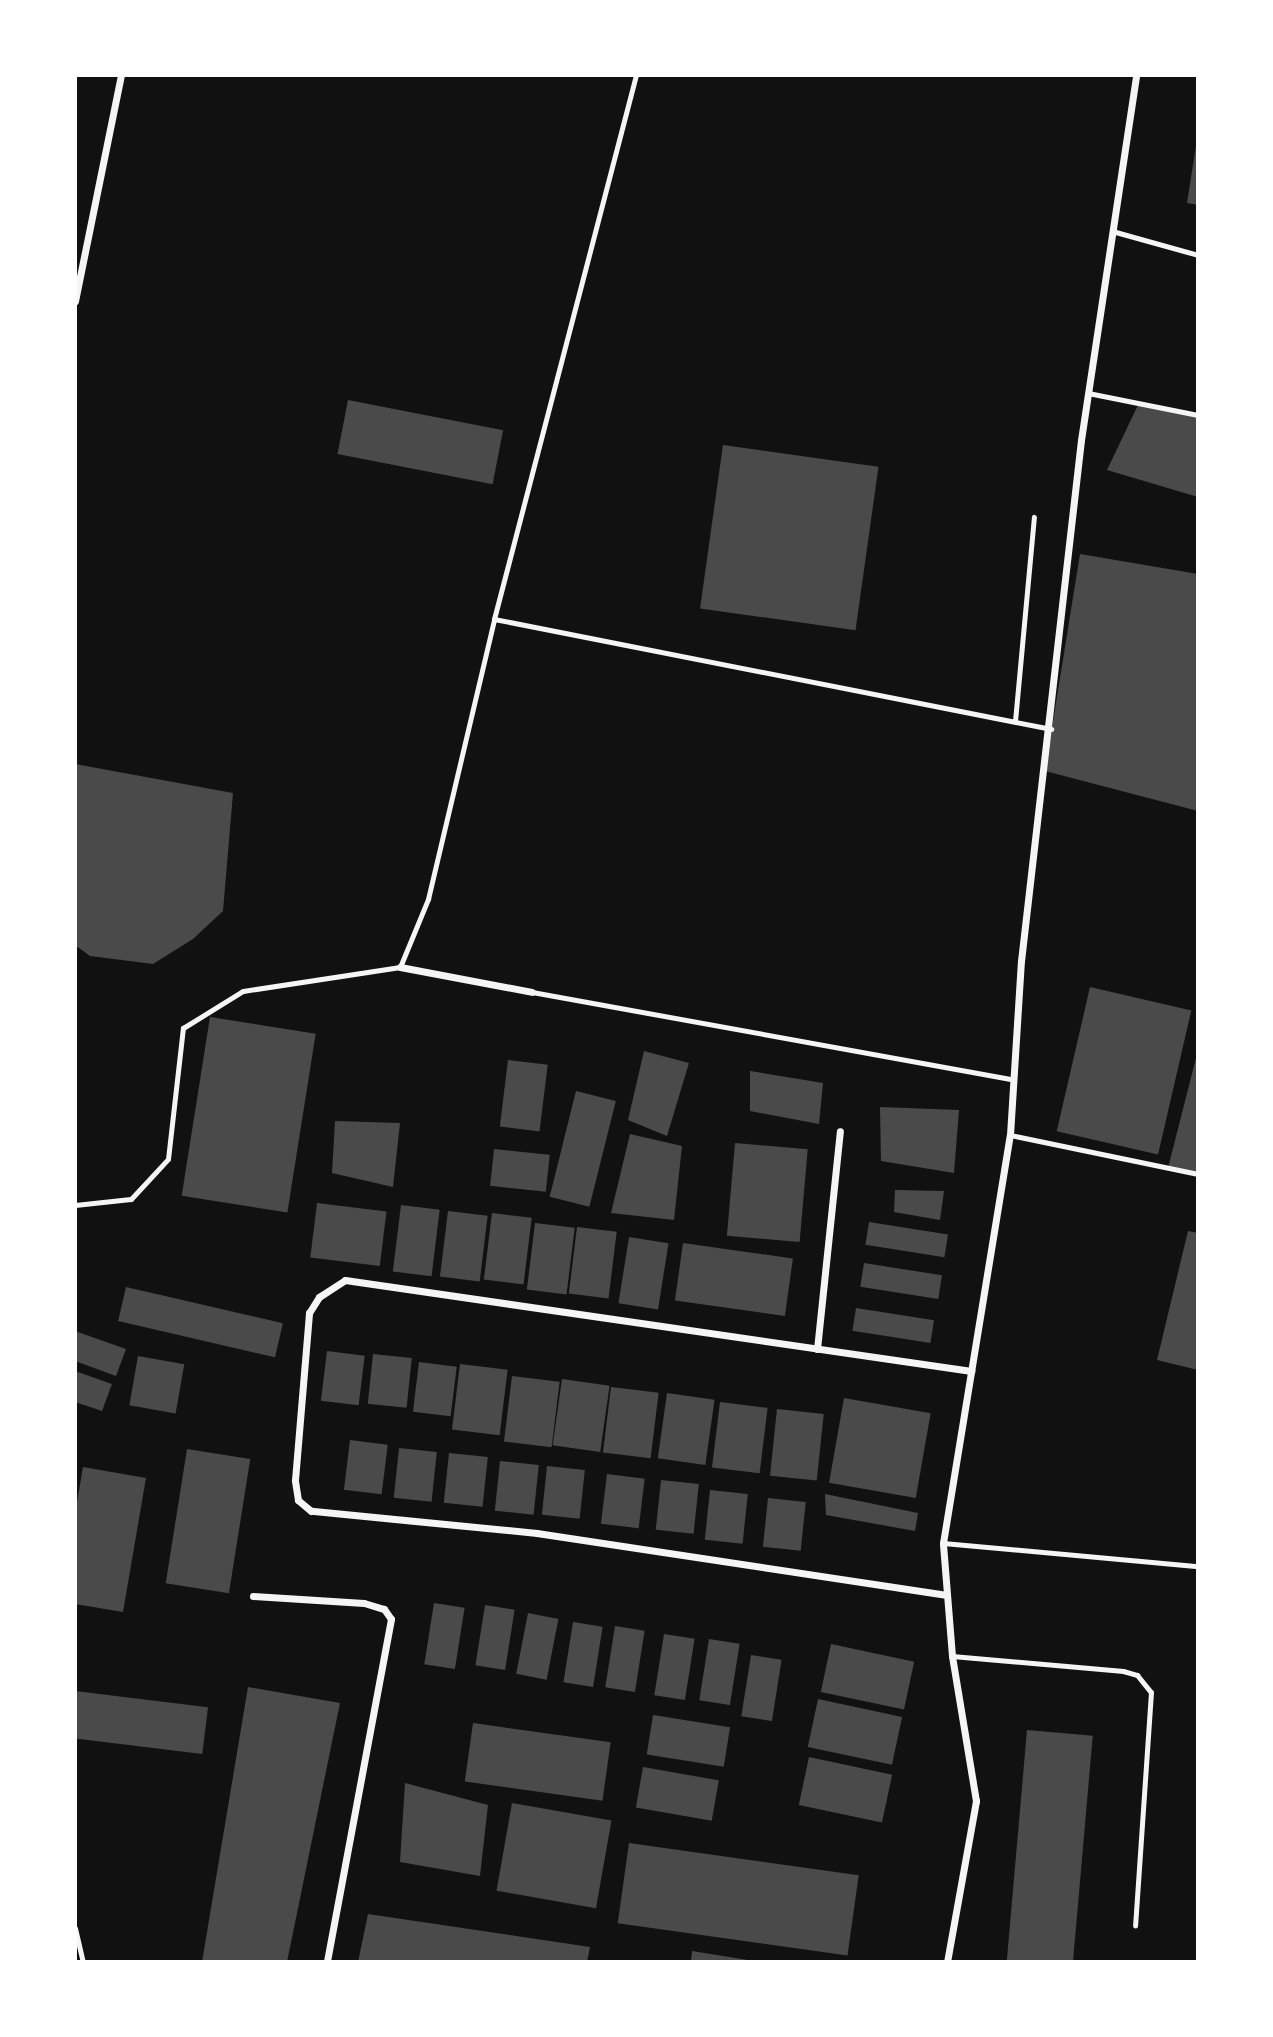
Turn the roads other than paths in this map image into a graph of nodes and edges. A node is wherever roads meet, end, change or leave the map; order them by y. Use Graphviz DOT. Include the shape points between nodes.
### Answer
graph roads {
  1 [pos="121,75"];
  2 [pos="636,75"];
  3 [pos="1136,75"];
  4 [pos="1112,231"];
  5 [pos="1198,255"];
  6 [pos="75,301"];
  7 [pos="1087,393"];
  8 [pos="1198,415"];
  9 [pos="1034,517"];
  10 [pos="494,619"];
  11 [pos="1015,721"];
  12 [pos="1051,729"];
  13 [pos="400,967"];
  14 [pos="532,992"];
  15 [pos="1013,1079"];
  16 [pos="840,1131"];
  17 [pos="1010,1135"];
  18 [pos="1198,1174"];
  19 [pos="75,1205"];
  20 [pos="817,1349"];
  21 [pos="971,1371"];
  22 [pos="943,1543"];
  23 [pos="1198,1566"];
  24 [pos="947,1595"];
  25 [pos="253,1596"];
  26 [pos="952,1656"];
  27 [pos="1135,1924"];
  28 [pos="75,1928"];
  29 [pos="83,1962"];
  30 [pos="327,1962"];
  31 [pos="947,1962"];
  1 -- 6 [label="street"];
  2 -- 10 [label="lane"];
  3 -- 4 [label="street"];
  4 -- 5 [label="lane"];
  4 -- 7 [label="street"];
  7 -- 8 [label="lane"];
  7 -- 12 [label="street"];
  9 -- 11 [label="lane"];
  10 -- 11 [label="lane"];
  10 -- 13 [label="lane" via="428,899"];
  11 -- 12 [label="lane"];
  12 -- 15 [label="street" via="1021,961"];
  13 -- 14 [label="street"];
  13 -- 19 [label="lane" via="243,992 183,1028 168,1159 131,1199"];
  14 -- 15 [label="lane"];
  15 -- 17 [label="street"];
  16 -- 20 [label="street"];
  17 -- 18 [label="lane"];
  17 -- 21 [label="street"];
  20 -- 21 [label="street"];
  20 -- 24 [label="street" via="345,1280 319,1297 309,1313 295,1480 298,1500 311,1511 333,1515 537,1533"];
  21 -- 22 [label="street"];
  22 -- 23 [label="lane"];
  22 -- 24 [label="street"];
  24 -- 26 [label="street"];
  25 -- 30 [label="street" via="374,1604 391,1619"];
  26 -- 27 [label="lane" via="1123,1671 1136,1675 1151,1692"];
  26 -- 31 [label="street" via="976,1801"];
  28 -- 29 [label="lane"];
}
